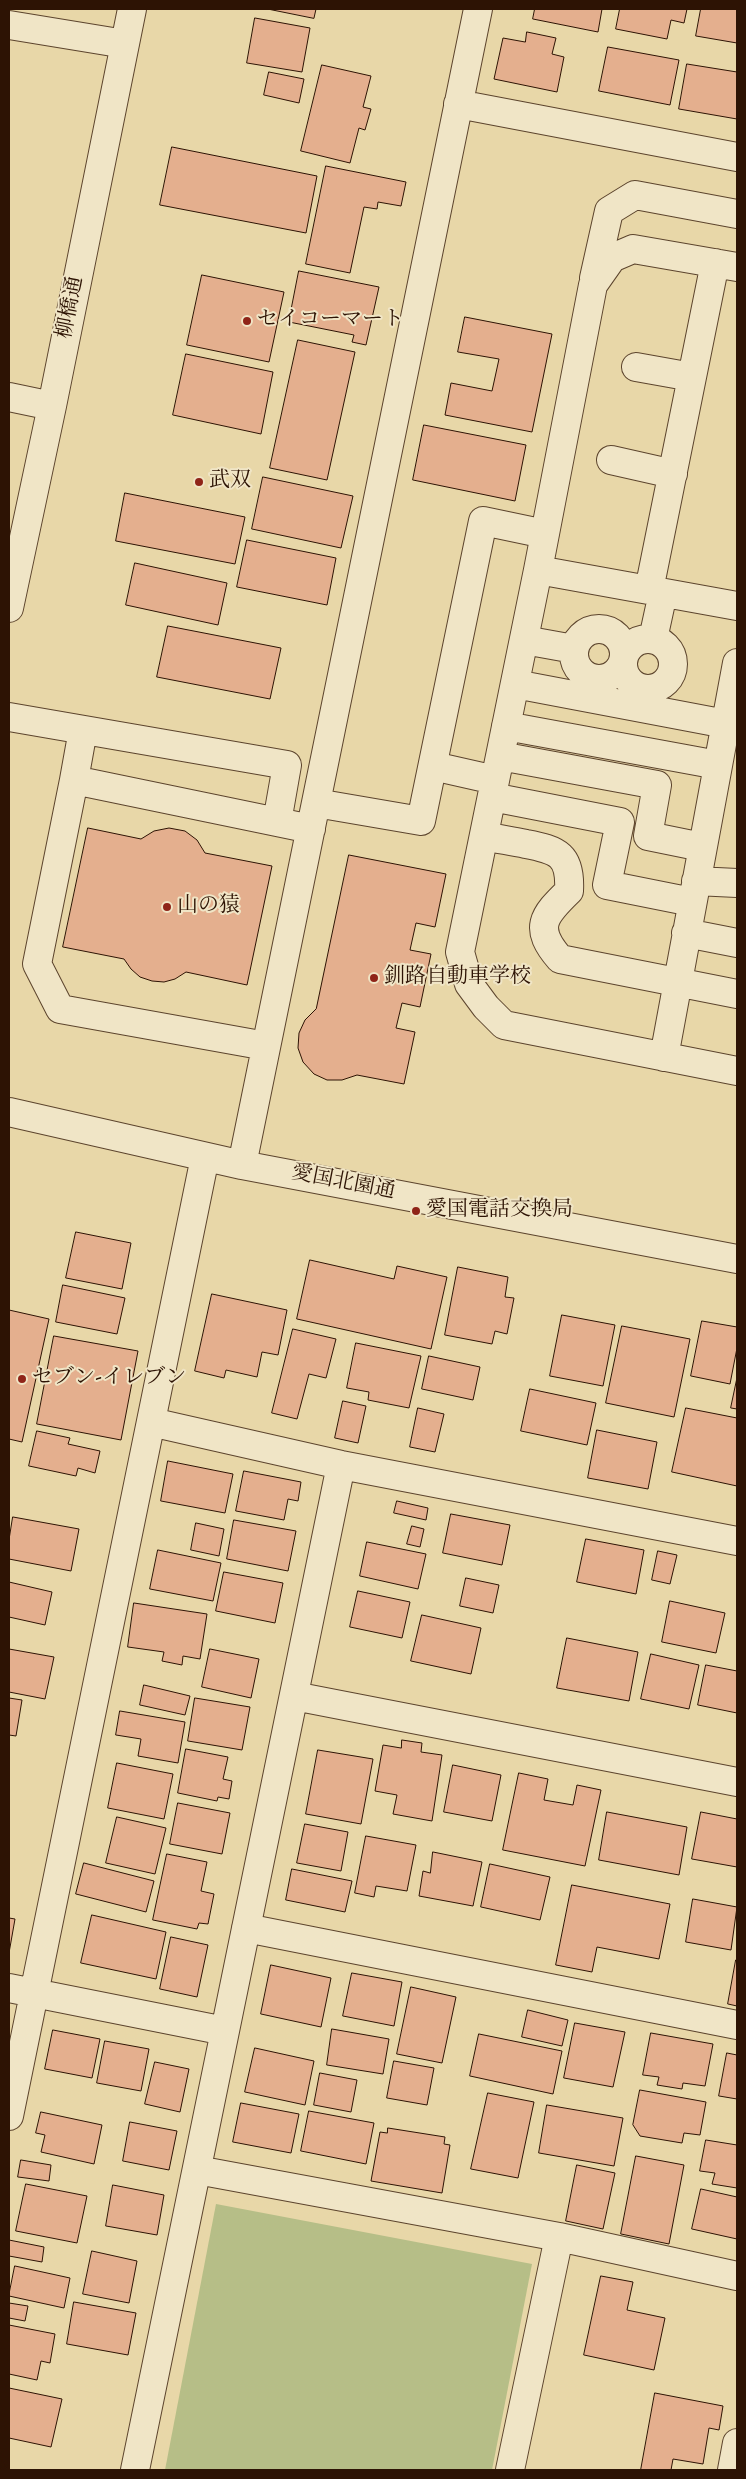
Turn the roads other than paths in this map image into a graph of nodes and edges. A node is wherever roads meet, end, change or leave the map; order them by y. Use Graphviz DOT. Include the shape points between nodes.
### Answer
graph roads {
  1 [pos="132,9"];
  2 [pos="478,9"];
  3 [pos="9,25"];
  4 [pos="124,44"];
  5 [pos="458,104"];
  6 [pos="737,157"];
  7 [pos="737,214"];
  8 [pos="726,265"];
  9 [pos="593,285"];
  10 [pos="636,368"];
  11 [pos="692,377"];
  12 [pos="9,397"];
  13 [pos="52,406"];
  14 [pos="611,460"];
  15 [pos="673,474"];
  16 [pos="545,534"];
  17 [pos="538,570"];
  18 [pos="656,591"];
  19 [pos="737,606"];
  20 [pos="9,608"];
  21 [pos="653,639"];
  22 [pos="524,640"];
  23 [pos="574,649"];
  24 [pos="624,660"];
  25 [pos="737,663"];
  26 [pos="515,684"];
  27 [pos="9,717"];
  28 [pos="726,724"];
  29 [pos="506,726"];
  30 [pos="83,730"];
  31 [pos="433,766"];
  32 [pos="718,766"];
  33 [pos="496,778"];
  34 [pos="74,780"];
  35 [pos="313,816"];
  36 [pos="277,822"];
  37 [pos="484,836"];
  38 [pos="702,846"];
  39 [pos="737,883"];
  40 [pos="694,891"];
  41 [pos="686,933"];
  42 [pos="737,943"];
  43 [pos="677,984"];
  44 [pos="737,994"];
  45 [pos="266,1046"];
  46 [pos="664,1057"];
  47 [pos="737,1071"];
  48 [pos="9,1112"];
  49 [pos="206,1157"];
  50 [pos="242,1165"];
  51 [pos="737,1259"];
  52 [pos="151,1422"];
  53 [pos="341,1465"];
  54 [pos="737,1541"];
  55 [pos="294,1696"];
  56 [pos="737,1782"];
  57 [pos="246,1928"];
  58 [pos="21,1991"];
  59 [pos="737,2025"];
  60 [pos="225,2031"];
  61 [pos="9,2116"];
  62 [pos="197,2170"];
  63 [pos="560,2237"];
  64 [pos="737,2276"];
  65 [pos="737,2443"];
  66 [pos="136,2470"];
  67 [pos="510,2470"];
  68 [pos="732,2470"];
  1 -- 4 [label="street, 柳橋通"];
  2 -- 5 [label="street"];
  3 -- 4 [label="street"];
  4 -- 13 [label="street, 柳橋通"];
  5 -- 6 [label="street"];
  5 -- 35 [label="street"];
  7 -- 9 [label="street" via="634,195 609,211"];
  8 -- 9 [label="street" via="634,249 612,258"];
  8 -- 11 [label="street"];
  9 -- 16 [label="street"];
  10 -- 11 [label="street"];
  11 -- 15 [label="street"];
  12 -- 13 [label="street"];
  13 -- 20 [label="street, 柳橋通"];
  14 -- 15 [label="street"];
  15 -- 18 [label="street"];
  16 -- 17 [label="street"];
  16 -- 31 [label="street" via="483,521"];
  17 -- 18 [label="street"];
  17 -- 22 [label="street"];
  18 -- 19 [label="street"];
  18 -- 21 [label="street"];
  21 -- 24 [label="street" via="631,646"];
  21 -- 24 [label="street" via="667,647 673,662 669,678 663,684 646,689 631,683 626,676"];
  22 -- 23 [label="street"];
  22 -- 26 [label="street"];
  23 -- 24 [label="street" via="580,671 594,679 609,678"];
  23 -- 24 [label="street" via="584,634 600,629 622,642"];
  25 -- 28 [label="street"];
  26 -- 28 [label="street"];
  26 -- 29 [label="street"];
  27 -- 30 [label="street"];
  28 -- 32 [label="street"];
  29 -- 32 [label="street"];
  29 -- 33 [label="street"];
  30 -- 34 [label="street"];
  30 -- 36 [label="street" via="287,765"];
  31 -- 33 [label="street"];
  31 -- 35 [label="street" via="421,821"];
  32 -- 38 [label="street"];
  33 -- 37 [label="street"];
  33 -- 38 [label="street" via="657,785 648,836"];
  33 -- 40 [label="street" via="620,822 607,885"];
  34 -- 36 [label="street"];
  34 -- 45 [label="street" via="37,964 60,1009"];
  35 -- 36 [label="street"];
  35 -- 45 [label="street"];
  37 -- 43 [label="street" via="552,849 564,860 570,877 569,891 547,912 543,932 548,946 560,959"];
  37 -- 46 [label="street" via="460,952 469,984 486,1007 504,1025"];
  38 -- 40 [label="street"];
  39 -- 40 [label="street"];
  40 -- 41 [label="street"];
  41 -- 42 [label="street"];
  41 -- 43 [label="street"];
  43 -- 44 [label="street"];
  43 -- 46 [label="street"];
  45 -- 50 [label="street"];
  46 -- 47 [label="street"];
  48 -- 49 [label="street, 愛国北園通"];
  49 -- 50 [label="street, 愛国北園通"];
  49 -- 52 [label="street"];
  50 -- 51 [label="street, 愛国北園通"];
  52 -- 53 [label="street"];
  52 -- 58 [label="street"];
  53 -- 54 [label="street"];
  53 -- 55 [label="street"];
  55 -- 56 [label="street"];
  55 -- 57 [label="street"];
  57 -- 59 [label="street"];
  57 -- 60 [label="street"];
  58 -- 60 [label="street"];
  58 -- 61 [label="street"];
  60 -- 62 [label="street"];
  62 -- 63 [label="street"];
  62 -- 66 [label="street"];
  63 -- 64 [label="street"];
  63 -- 67 [label="street"];
  65 -- 68 [label="street"];
}
